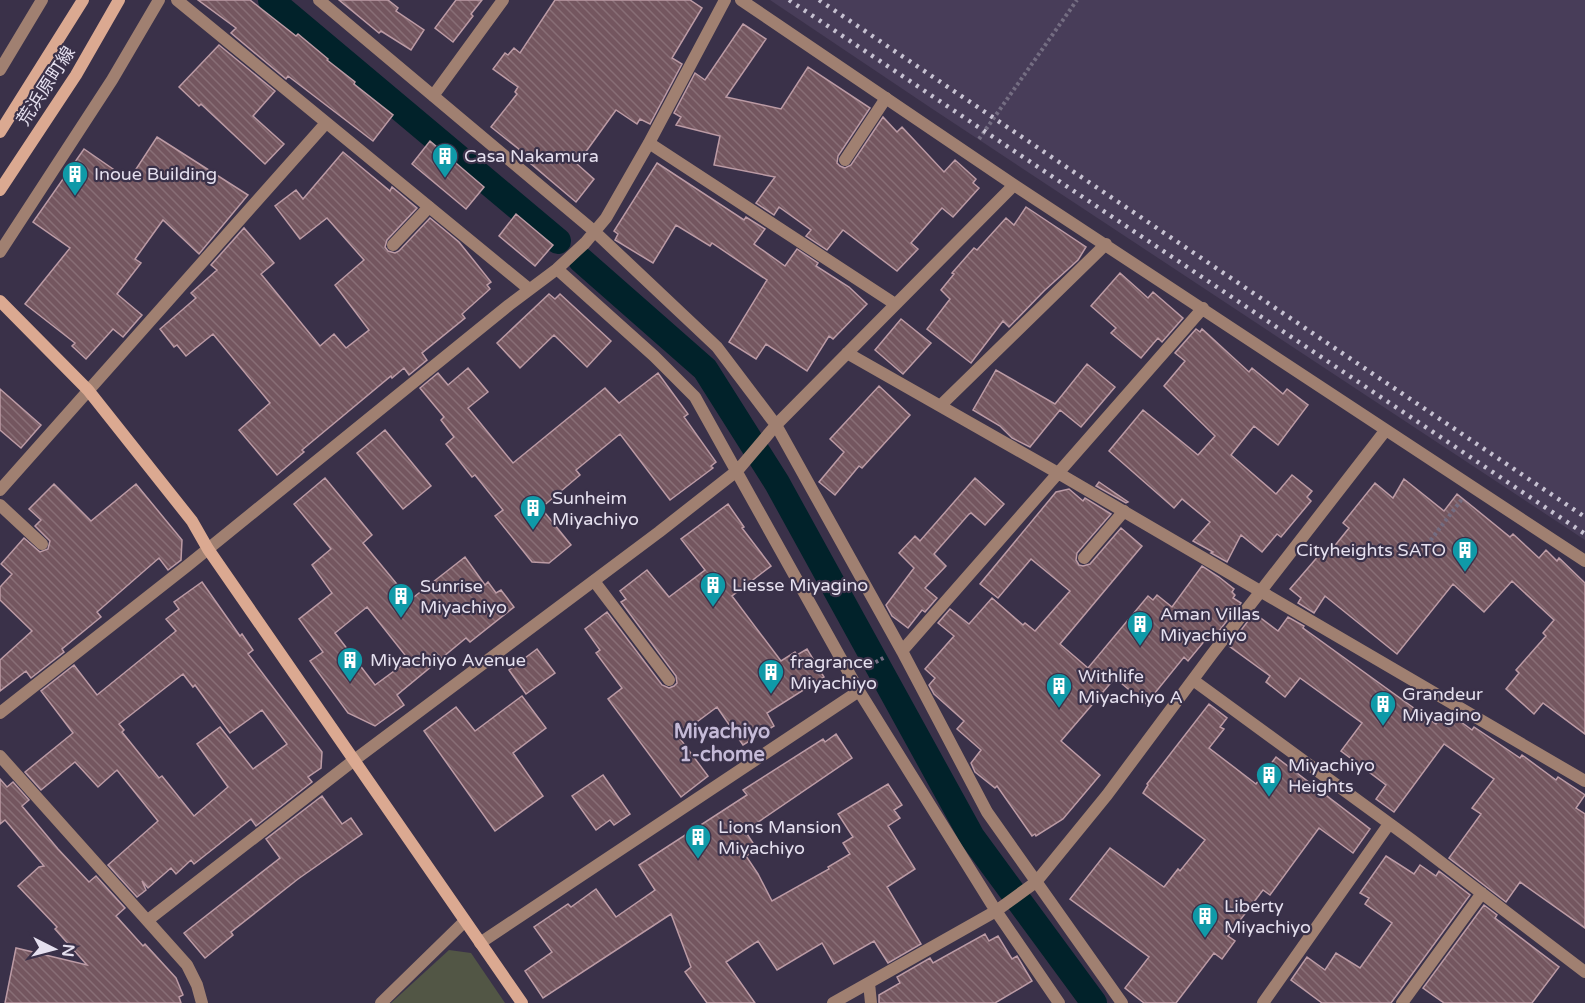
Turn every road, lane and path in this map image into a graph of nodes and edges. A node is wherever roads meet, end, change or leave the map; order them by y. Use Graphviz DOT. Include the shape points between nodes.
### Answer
graph roads {
  1 [pos="42,0"];
  2 [pos="83,0"];
  3 [pos="119,0"];
  4 [pos="159,0"];
  5 [pos="177,0"];
  6 [pos="319,0"];
  7 [pos="503,0"];
  8 [pos="724,0"];
  9 [pos="741,0"];
  10 [pos="1077,0"];
  11 [pos="0,70"];
  12 [pos="433,96"];
  13 [pos="886,98"];
  14 [pos="326,123"];
  15 [pos="0,132"];
  16 [pos="649,143"];
  17 [pos="975,145"];
  18 [pos="845,160"];
  19 [pos="1014,185"];
  20 [pos="0,190"];
  21 [pos="429,207"];
  22 [pos="594,231"];
  23 [pos="1106,244"];
  24 [pos="393,245"];
  25 [pos="0,252"];
  26 [pos="557,269"];
  27 [pos="529,289"];
  28 [pos="0,301"];
  29 [pos="895,304"];
  30 [pos="1203,308"];
  31 [pos="847,353"];
  32 [pos="88,390"];
  33 [pos="940,406"];
  34 [pos="776,425"];
  35 [pos="1385,431"];
  36 [pos="738,470"];
  37 [pos="1058,473"];
  38 [pos="1472,487"];
  39 [pos="0,489"];
  40 [pos="0,505"];
  41 [pos="1124,511"];
  42 [pos="42,544"];
  43 [pos="1427,545"];
  44 [pos="208,549"];
  45 [pos="1084,558"];
  46 [pos="1585,561"];
  47 [pos="594,580"];
  48 [pos="1263,592"];
  49 [pos="902,651"];
  50 [pos="884,658"];
  51 [pos="863,669"];
  52 [pos="669,680"];
  53 [pos="1193,680"];
  54 [pos="859,691"];
  55 [pos="0,713"];
  56 [pos="0,756"];
  57 [pos="353,761"];
  58 [pos="1585,782"];
  59 [pos="1389,824"];
  60 [pos="1036,882"];
  61 [pos="1482,893"];
  62 [pos="996,911"];
  63 [pos="148,920"];
  64 [pos="465,921"];
  65 [pos="480,943"];
  66 [pos="1585,972"];
  67 [pos="869,983"];
  68 [pos="202,1003"];
  69 [pos="381,1003"];
  70 [pos="522,1003"];
  71 [pos="833,1003"];
  72 [pos="871,1003"];
  73 [pos="1059,1003"];
  74 [pos="1122,1003"];
  75 [pos="1263,1003"];
  76 [pos="1402,1003"];
  1 -- 11 [label="street"];
  2 -- 15 [label="street, 荒浜原町線"];
  3 -- 20 [label="street, 荒浜原町線" via="76,75"];
  4 -- 25 [label="street"];
  5 -- 14 [label="street"];
  6 -- 12 [label="street"];
  7 -- 12 [label="street"];
  8 -- 16 [label="street"];
  9 -- 13 [label="street"];
  10 -- 17 [label="path"];
  12 -- 22 [label="street"];
  13 -- 18 [label="street"];
  13 -- 19 [label="street"];
  14 -- 21 [label="street"];
  14 -- 32 [label="street"];
  16 -- 22 [label="street" via="606,218"];
  16 -- 29 [label="street"];
  19 -- 23 [label="street"];
  19 -- 29 [label="street"];
  21 -- 24 [label="street"];
  21 -- 27 [label="street"];
  22 -- 26 [label="street"];
  22 -- 34 [label="street" via="717,347"];
  23 -- 30 [label="street"];
  23 -- 33 [label="street"];
  26 -- 27 [label="street"];
  26 -- 36 [label="street" via="695,397"];
  27 -- 44 [label="street"];
  28 -- 32 [label="street"];
  29 -- 31 [label="street"];
  30 -- 35 [label="street"];
  30 -- 37 [label="street"];
  31 -- 33 [label="street"];
  31 -- 34 [label="street"];
  32 -- 39 [label="street"];
  32 -- 44 [label="street" via="192,521"];
  33 -- 37 [label="street"];
  34 -- 36 [label="street"];
  34 -- 49 [label="street"];
  35 -- 38 [label="street"];
  35 -- 48 [label="street"];
  36 -- 47 [label="street"];
  36 -- 54 [label="street"];
  37 -- 41 [label="street"];
  37 -- 49 [label="street"];
  38 -- 43 [label="path"];
  38 -- 46 [label="street"];
  40 -- 42 [label="street"];
  41 -- 45 [label="street"];
  41 -- 48 [label="street"];
  44 -- 55 [label="street"];
  44 -- 57 [label="street"];
  47 -- 52 [label="street"];
  47 -- 57 [label="street"];
  48 -- 53 [label="street"];
  48 -- 58 [label="street"];
  49 -- 60 [label="street" via="987,812"];
  50 -- 51 [label="path"];
  53 -- 59 [label="street"];
  53 -- 60 [label="street"];
  54 -- 62 [label="street"];
  54 -- 65 [label="street"];
  56 -- 63 [label="street"];
  57 -- 63 [label="street"];
  57 -- 64 [label="street"];
  59 -- 61 [label="street"];
  59 -- 75 [label="street"];
  60 -- 62 [label="street"];
  60 -- 74 [label="street"];
  61 -- 66 [label="street"];
  61 -- 76 [label="street"];
  62 -- 67 [label="street"];
  62 -- 73 [label="street"];
  63 -- 68 [label="street" via="187,965"];
  64 -- 65 [label="street"];
  64 -- 69 [label="street"];
  65 -- 70 [label="street"];
  67 -- 71 [label="street"];
  67 -- 72 [label="street"];
}
